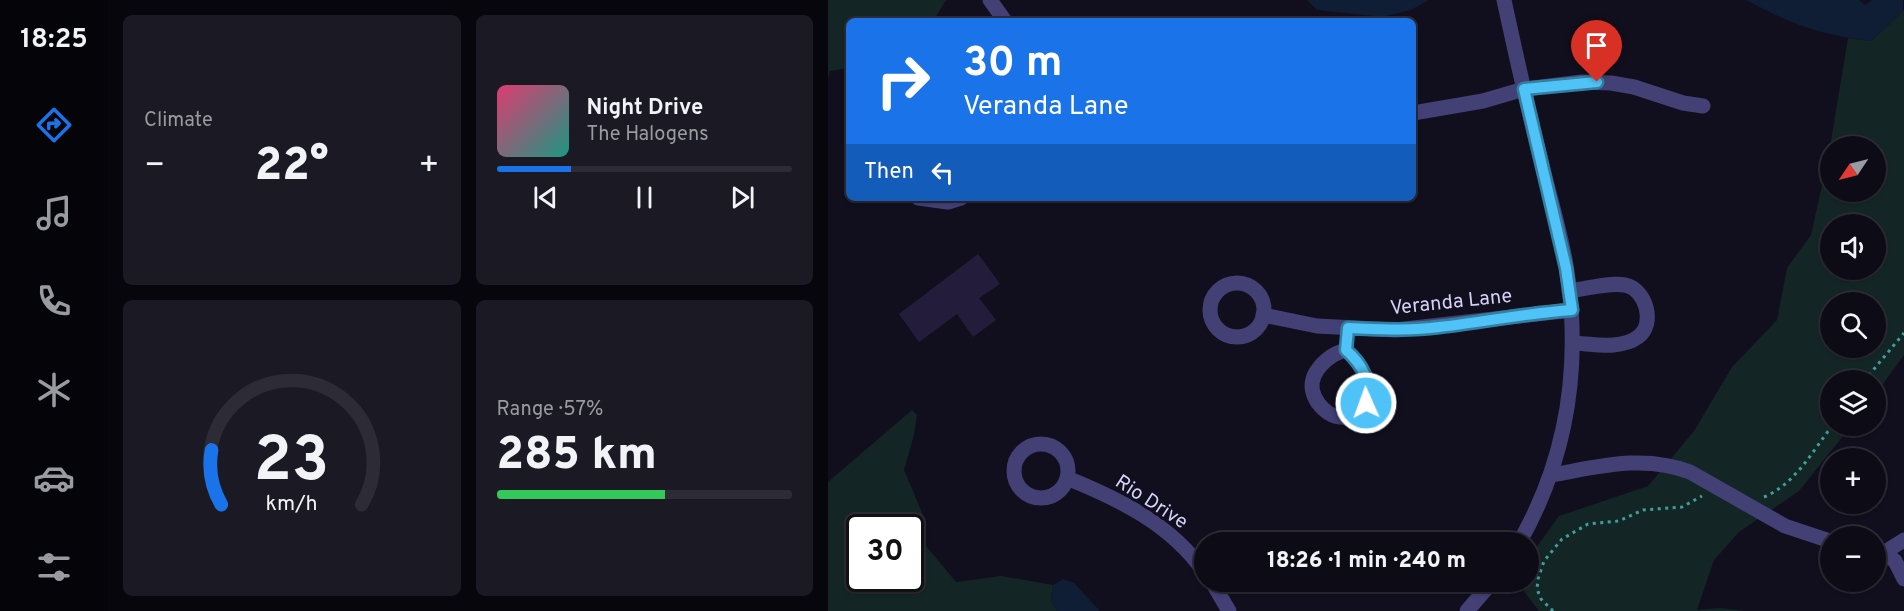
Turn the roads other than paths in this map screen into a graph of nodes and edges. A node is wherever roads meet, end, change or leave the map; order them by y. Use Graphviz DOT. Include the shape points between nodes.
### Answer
graph roads {
  1 [pos="990,0"];
  2 [pos="1504,0"];
  3 [pos="1003,18"];
  4 [pos="1524,89"];
  5 [pos="1703,106"];
  6 [pos="1416,112"];
  7 [pos="1569,291"];
  8 [pos="1572,310"];
  9 [pos="1263,315"];
  10 [pos="1348,328"];
  11 [pos="1574,343"];
  12 [pos="1346,350"];
  13 [pos="1551,475"];
  14 [pos="1067,478"];
  15 [pos="1524,532"];
  16 [pos="1820,538"];
  17 [pos="1904,540"];
  18 [pos="1886,547"];
  19 [pos="1886,554"];
  20 [pos="1194,560"];
  21 [pos="1904,579"];
  22 [pos="1218,592"];
  23 [pos="1483,592"];
  24 [pos="1228,611"];
  25 [pos="1467,611"];
  1 -- 3 [label="street"];
  2 -- 4 [label="street"];
  4 -- 5 [label="street" via="1611,83"];
  4 -- 6 [label="street" via="1483,101"];
  4 -- 7 [label="street"];
  7 -- 8 [label="street"];
  7 -- 11 [label="street" via="1627,285 1639,292 1646,305 1648,324 1640,336 1623,344"];
  8 -- 10 [label="street, Veranda Lane" via="1439,327"];
  8 -- 11 [label="street"];
  9 -- 10 [label="street, Veranda Lane"];
  10 -- 12 [label="street"];
  11 -- 13 [label="street" via="1570,394"];
  12 -- 12 [label="street" via="1331,356 1312,384 1318,403 1341,417 1358,411 1368,394 1365,373"];
  13 -- 15 [label="street"];
  13 -- 16 [label="street" via="1653,462 1690,472 1785,526"];
  14 -- 20 [label="street, Rio Drive" via="1103,492 1145,517 1183,546"];
  17 -- 18 [label="street"];
  19 -- 21 [label="street" via="1895,561"];
  22 -- 24 [label="street"];
  23 -- 25 [label="street"];
}
